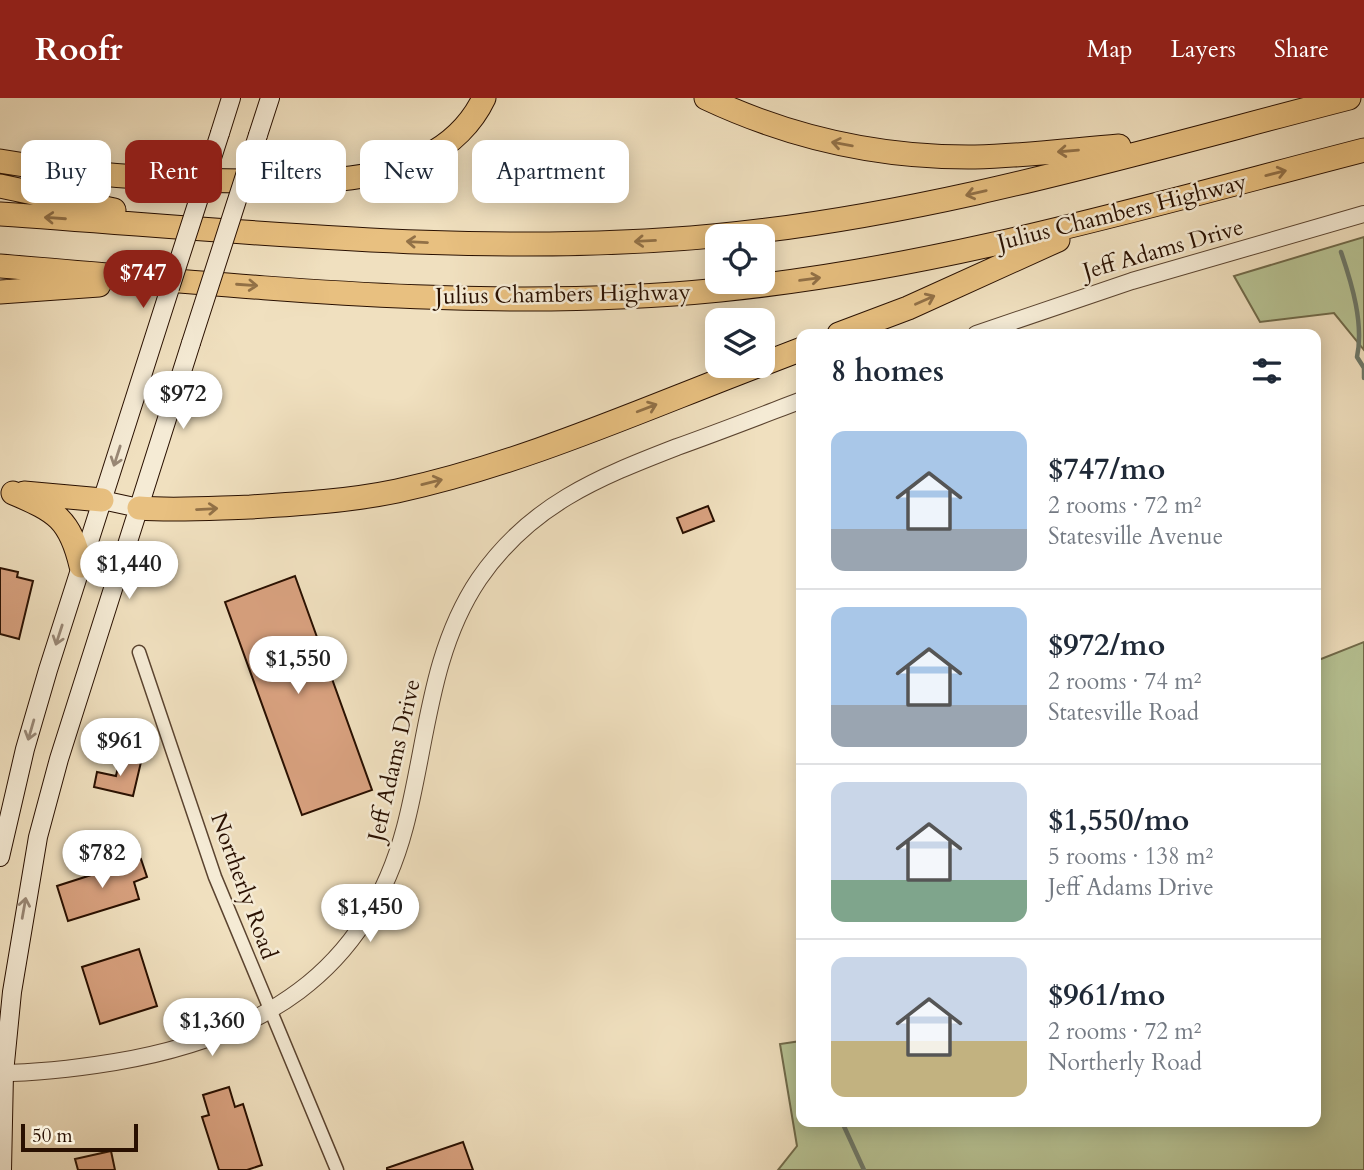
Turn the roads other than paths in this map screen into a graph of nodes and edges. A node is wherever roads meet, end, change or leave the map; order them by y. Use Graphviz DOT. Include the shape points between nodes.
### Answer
graph roads {
  1 [pos="231,98"];
  2 [pos="270,98"];
  3 [pos="484,98"];
  4 [pos="706,98"];
  5 [pos="1349,98"];
  6 [pos="1185,140"];
  7 [pos="1364,150"];
  8 [pos="0,160"];
  9 [pos="0,186"];
  10 [pos="0,214"];
  11 [pos="1115,214"];
  12 [pos="1364,214"];
  13 [pos="196,228"];
  14 [pos="0,266"];
  15 [pos="178,280"];
  16 [pos="0,292"];
  17 [pos="852,329"];
  18 [pos="990,329"];
  19 [pos="796,351"];
  20 [pos="775,359"];
  21 [pos="726,378"];
  22 [pos="796,402"];
  23 [pos="6,492"];
  24 [pos="102,500"];
  25 [pos="139,508"];
  26 [pos="82,566"];
  27 [pos="139,652"];
  28 [pos="0,857"];
  29 [pos="270,1012"];
  30 [pos="2,1073"];
  31 [pos="2,1170"];
  32 [pos="337,1170"];
  1 -- 24 [label="main road, one-way, bridge"];
  2 -- 25 [label="main road, bridge"];
  3 -- 8 [label="highway" via="458,134 427,156 346,178 172,180"];
  6 -- 4 [label="highway, one-way" via="1007,156 910,153 800,134"];
  5 -- 6 [label="highway"];
  6 -- 13 [label="highway, one-way" via="932,203 713,236 494,244"];
  11 -- 7 [label="highway, Julius Chambers Highway, one-way"];
  9 -- 13 [label="highway"];
  13 -- 10 [label="highway, one-way"];
  15 -- 11 [label="highway, Julius Chambers Highway, one-way" via="438,297 663,294 887,267"];
  17 -- 11 [label="highway, one-way"];
  12 -- 18 [label="street, Jeff Adams Drive" via="1105,289"];
  14 -- 15 [label="highway, Julius Chambers Highway"];
  15 -- 16 [label="highway"];
  19 -- 20 [label="highway"];
  25 -- 21 [label="highway, one-way" via="310,503 429,484 538,450"];
  22 -- 29 [label="street, Jeff Adams Drive" via="589,482 540,515 499,555 473,589 447,644 405,828 384,884 334,960"];
  23 -- 24 [label="highway"];
  23 -- 26 [label="highway" via="43,505 64,520"];
  24 -- 25 [label="main road"];
  24 -- 26 [label="main road"];
  30 -- 25 [label="main road, one-way" via="21,928 44,810"];
  26 -- 28 [label="main road, one-way" via="29,736"];
  27 -- 29 [label="street, Northerly Road" via="215,877"];
  29 -- 30 [label="street, Jeff Adams Drive" via="220,1035 138,1058"];
  29 -- 32 [label="street, Northerly Road"];
  30 -- 31 [label="main road"];
}
